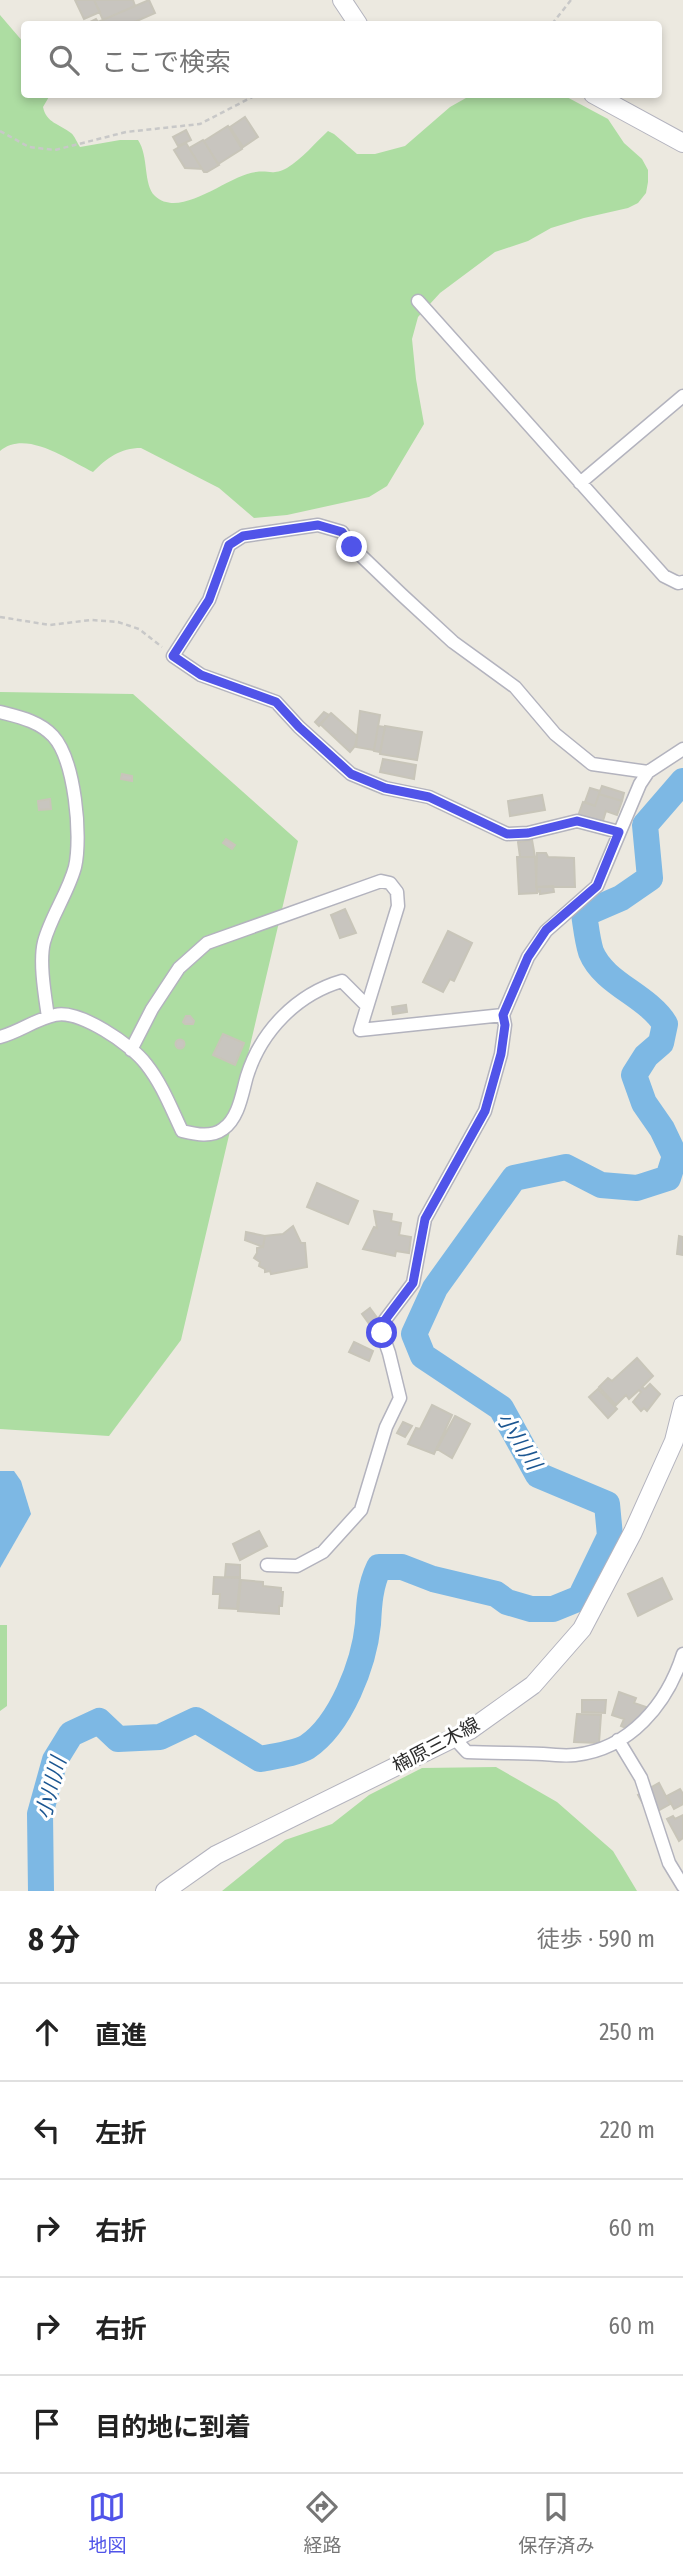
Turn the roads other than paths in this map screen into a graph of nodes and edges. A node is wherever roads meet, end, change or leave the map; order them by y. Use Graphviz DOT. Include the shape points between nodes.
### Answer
graph roads {
  1 [pos="342,0"];
  2 [pos="356,21"];
  3 [pos="600,98"];
  4 [pos="683,143"];
  5 [pos="418,301"];
  6 [pos="683,396"];
  7 [pos="580,483"];
  8 [pos="683,582"];
  9 [pos="0,712"];
  10 [pos="683,749"];
  11 [pos="648,772"];
  12 [pos="619,832"];
  13 [pos="366,1005"];
  14 [pos="503,1015"];
  15 [pos="48,1017"];
  16 [pos="0,1037"];
  17 [pos="131,1050"];
  18 [pos="683,1405"];
  19 [pos="679,1443"];
  20 [pos="267,1565"];
  21 [pos="683,1654"];
  22 [pos="454,1738"];
  23 [pos="618,1740"];
  24 [pos="683,1886"];
  25 [pos="165,1891"];
  1 -- 2 [label="main road"];
  3 -- 4 [label="main road"];
  5 -- 7 [label="street"];
  6 -- 7 [label="street"];
  7 -- 8 [label="street" via="664,576"];
  9 -- 15 [label="street" via="35,723 54,737 65,757 77,811 75,867 44,944"];
  10 -- 11 [label="street"];
  11 -- 12 [label="street"];
  11 -- 12 [label="street" via="592,764 555,734 515,687 453,642 401,594 342,532 318,525 243,536 229,545 209,600 173,656 201,675 276,702 351,774 385,788 429,797 507,834 577,821"];
  12 -- 14 [label="street" via="597,886 546,930 528,957"];
  13 -- 14 [label="street" via="360,1030"];
  13 -- 17 [label="street" via="342,981 323,986 294,1005 268,1032 249,1069 234,1118 222,1131 199,1136 182,1130 161,1086"];
  13 -- 17 [label="street" via="398,906 397,892 381,881 207,943 179,968"];
  14 -- 20 [label="street" via="501,1054 485,1111 425,1219 413,1283 385,1320 382,1333 400,1398 386,1427 361,1510 323,1552 297,1566"];
  15 -- 16 [label="street"];
  15 -- 17 [label="street" via="70,1014 92,1021"];
  18 -- 19 [label="main road, 楠原三木線"];
  19 -- 22 [label="main road, 楠原三木線" via="582,1629 533,1685"];
  21 -- 23 [label="street" via="659,1706"];
  22 -- 23 [label="street" via="467,1752 575,1755"];
  22 -- 25 [label="main road, 楠原三木線" via="216,1855"];
  23 -- 24 [label="street" via="641,1778 669,1863"];
}
